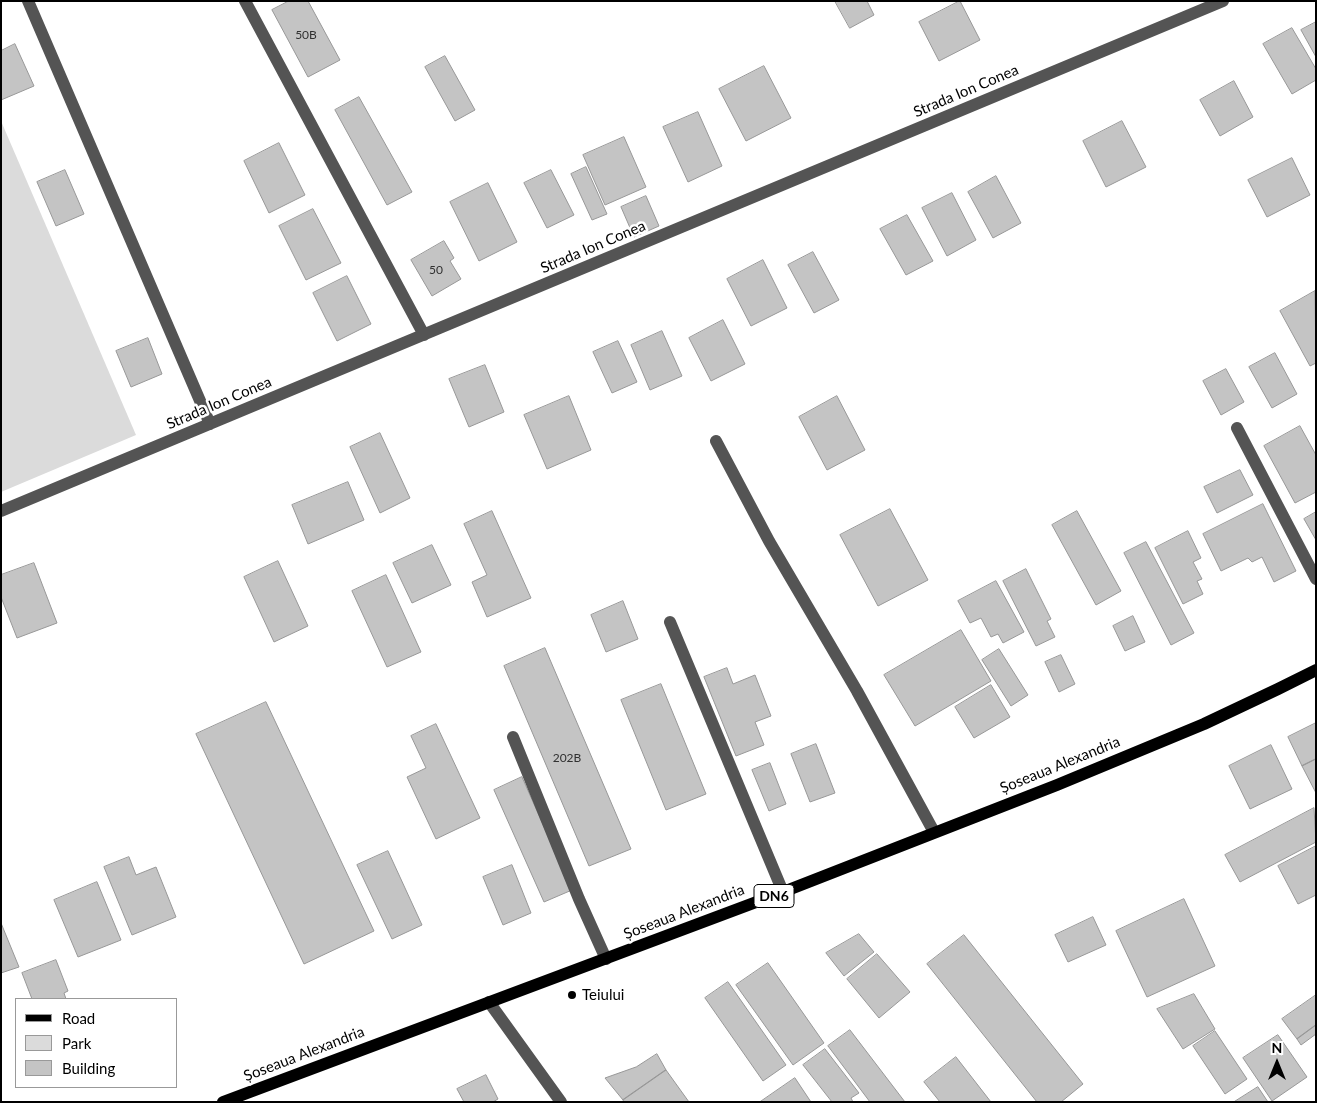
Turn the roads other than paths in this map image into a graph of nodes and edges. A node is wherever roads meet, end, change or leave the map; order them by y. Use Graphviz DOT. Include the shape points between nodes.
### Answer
graph roads {
  1 [pos="28,1"];
  2 [pos="246,1"];
  3 [pos="1223,1"];
  4 [pos="1194,7"];
  5 [pos="424,335"];
  6 [pos="210,424"];
  7 [pos="1237,428"];
  8 [pos="716,441"];
  9 [pos="1,511"];
  10 [pos="1316,579"];
  11 [pos="670,622"];
  12 [pos="1316,670"];
  13 [pos="513,737"];
  14 [pos="934,832"];
  15 [pos="783,892"];
  16 [pos="606,959"];
  17 [pos="489,1002"];
  18 [pos="223,1102"];
  19 [pos="561,1102"];
  1 -- 6 [label="street"];
  2 -- 5 [label="street"];
  3 -- 4 [label="street, Strada Ion Conea"];
  4 -- 5 [label="street, Strada Ion Conea"];
  5 -- 6 [label="street, Strada Ion Conea"];
  6 -- 9 [label="street, Strada Ion Conea"];
  7 -- 10 [label="street"];
  8 -- 14 [label="street"];
  11 -- 15 [label="street"];
  12 -- 14 [label="main road, Șoseaua Alexandria / DN6" via="1204,724"];
  13 -- 16 [label="street"];
  14 -- 15 [label="main road, Șoseaua Alexandria / DN6"];
  15 -- 16 [label="main road, Șoseaua Alexandria / DN6"];
  16 -- 17 [label="main road, Șoseaua Alexandria / DN6"];
  17 -- 18 [label="main road, Șoseaua Alexandria / DN6"];
  17 -- 19 [label="street"];
}
